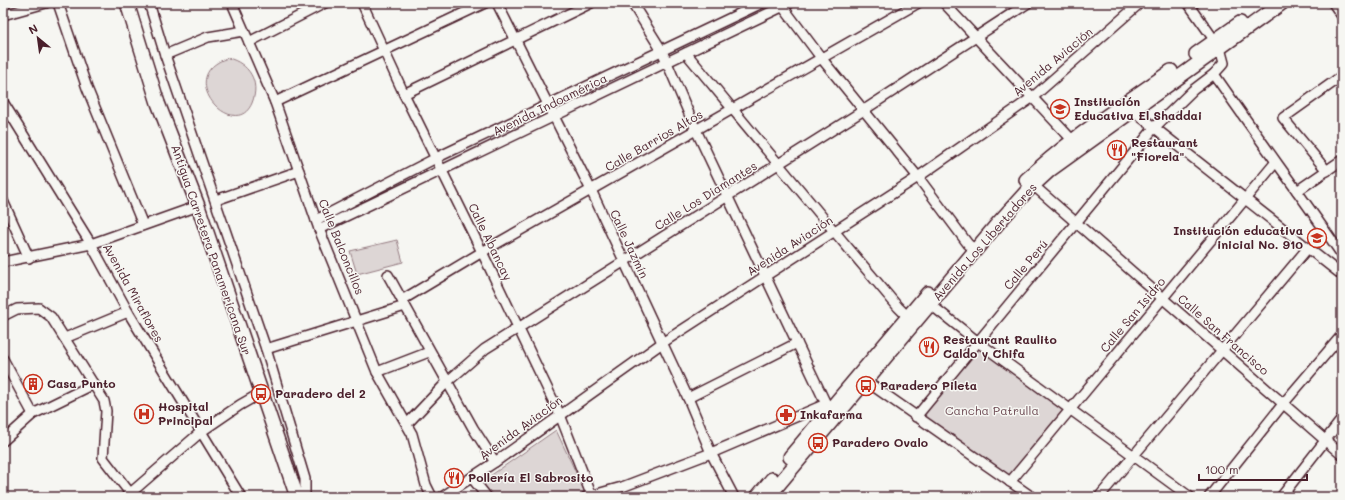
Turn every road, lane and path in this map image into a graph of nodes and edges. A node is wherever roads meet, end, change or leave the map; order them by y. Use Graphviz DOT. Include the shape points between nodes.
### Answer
graph roads {
  1 [pos="46,3"];
  2 [pos="58,3"];
  3 [pos="127,3"];
  4 [pos="149,3"];
  5 [pos="232,3"];
  6 [pos="325,3"];
  7 [pos="362,3"];
  8 [pos="485,3"];
  9 [pos="497,3"];
  10 [pos="591,3"];
  11 [pos="632,3"];
  12 [pos="762,3"];
  13 [pos="918,3"];
  14 [pos="944,3"];
  15 [pos="1028,3"];
  16 [pos="1140,3"];
  17 [pos="1188,3"];
  18 [pos="1268,3"];
  19 [pos="1282,3"];
  20 [pos="1332,3"];
  21 [pos="784,4"];
  22 [pos="3,15"];
  23 [pos="1342,16"];
  24 [pos="244,31"];
  25 [pos="975,38"];
  26 [pos="516,41"];
  27 [pos="249,42"];
  28 [pos="1217,45"];
  29 [pos="384,51"];
  30 [pos="662,51"];
  31 [pos="686,53"];
  32 [pos="165,55"];
  33 [pos="822,59"];
  34 [pos="666,62"];
  35 [pos="1214,74"];
  36 [pos="1342,76"];
  37 [pos="404,94"];
  38 [pos="1033,97"];
  39 [pos="3,102"];
  40 [pos="275,102"];
  41 [pos="550,105"];
  42 [pos="732,110"];
  43 [pos="864,110"];
  44 [pos="1132,110"];
  45 [pos="555,116"];
  46 [pos="1154,128"];
  47 [pos="696,130"];
  48 [pos="1076,144"];
  49 [pos="436,158"];
  50 [pos="1342,161"];
  51 [pos="1275,163"];
  52 [pos="778,164"];
  53 [pos="442,170"];
  54 [pos="299,171"];
  55 [pos="1327,171"];
  56 [pos="918,177"];
  57 [pos="1033,185"];
  58 [pos="591,190"];
  59 [pos="1297,191"];
  60 [pos="728,196"];
  61 [pos="1244,199"];
  62 [pos="216,200"];
  63 [pos="3,202"];
  64 [pos="198,206"];
  65 [pos="316,220"];
  66 [pos="1076,223"];
  67 [pos="143,225"];
  68 [pos="319,229"];
  69 [pos="834,231"];
  70 [pos="91,244"];
  71 [pos="972,247"];
  72 [pos="1307,249"];
  73 [pos="482,252"];
  74 [pos="1342,255"];
  75 [pos="29,258"];
  76 [pos="3,262"];
  77 [pos="624,262"];
  78 [pos="388,274"];
  79 [pos="1342,275"];
  80 [pos="765,277"];
  81 [pos="1163,298"];
  82 [pos="404,303"];
  83 [pos="930,304"];
  84 [pos="128,312"];
  85 [pos="3,316"];
  86 [pos="357,320"];
  87 [pos="911,320"];
  88 [pos="519,328"];
  89 [pos="1342,335"];
  90 [pos="65,338"];
  91 [pos="978,342"];
  92 [pos="662,343"];
  93 [pos="797,343"];
  94 [pos="266,349"];
  95 [pos="1222,351"];
  96 [pos="429,352"];
  97 [pos="3,359"];
  98 [pos="376,372"];
  99 [pos="866,381"];
  100 [pos="447,382"];
  101 [pos="94,384"];
  102 [pos="261,393"];
  103 [pos="688,398"];
  104 [pos="1283,404"];
  105 [pos="832,408"];
  106 [pos="1070,409"];
  107 [pos="33,414"];
  108 [pos="560,415"];
  109 [pos="916,417"];
  110 [pos="1342,419"];
  111 [pos="408,423"];
  112 [pos="202,432"];
  113 [pos="1326,440"];
  114 [pos="3,441"];
  115 [pos="711,453"];
  116 [pos="1342,455"];
  117 [pos="1135,456"];
  118 [pos="495,462"];
  119 [pos="472,478"];
  120 [pos="1010,482"];
  121 [pos="128,495"];
  122 [pos="595,496"];
  123 [pos="241,497"];
  124 [pos="297,497"];
  125 [pos="305,497"];
  126 [pos="432,497"];
  127 [pos="442,497"];
  128 [pos="487,497"];
  129 [pos="734,497"];
  130 [pos="757,497"];
  131 [pos="768,497"];
  132 [pos="1032,497"];
  133 [pos="1099,497"];
  134 [pos="1190,497"];
  135 [pos="1209,497"];
  136 [pos="1281,497"];
  1 -- 22 [label="street"];
  2 -- 67 [label="street" via="87,88"];
  3 -- 64 [label="highway, Antigua Carretera Panamericana Sur" via="158,103"];
  4 -- 32 [label="street"];
  5 -- 24 [label="street, Calle Balconcillos"];
  6 -- 27 [label="street"];
  7 -- 29 [label="street, Calle Abancay"];
  8 -- 29 [label="street"];
  9 -- 26 [label="street, Calle Jazmín"];
  10 -- 26 [label="street"];
  11 -- 30 [label="street"];
  12 -- 30 [label="street, Avenida Indoamérica"];
  13 -- 33 [label="street, Calle Barrios Altos"];
  14 -- 25 [label="street"];
  15 -- 25 [label="street, Calle Los Diamantes"];
  16 -- 38 [label="street, Avenida Aviación"];
  17 -- 28 [label="street"];
  18 -- 28 [label="highway, Avenida Los Libertadores"];
  19 -- 28 [label="highway, Avenida Los Libertadores"];
  20 -- 23 [label="street"];
  21 -- 31 [label="street, Avenida Indoamérica"];
  21 -- 33 [label="street"];
  24 -- 27 [label="street, Calle Balconcillos"];
  24 -- 32 [label="street" via="208,37"];
  25 -- 38 [label="street"];
  25 -- 43 [label="street, Calle Los Diamantes"];
  26 -- 37 [label="street"];
  26 -- 41 [label="street, Calle Jazmín"];
  27 -- 40 [label="street, Calle Balconcillos"];
  28 -- 35 [label="street" via="1224,63"];
  28 -- 44 [label="highway, Avenida Los Libertadores"];
  28 -- 48 [label="highway, Avenida Los Libertadores"];
  29 -- 37 [label="street, Calle Abancay"];
  29 -- 40 [label="street"];
  30 -- 34 [label="street"];
  30 -- 41 [label="street, Avenida Indoamérica"];
  31 -- 34 [label="street, Avenida Indoamérica"];
  31 -- 42 [label="street"];
  32 -- 62 [label="street"];
  33 -- 42 [label="street, Calle Barrios Altos"];
  33 -- 43 [label="street"];
  34 -- 45 [label="street, Avenida Indoamérica"];
  34 -- 47 [label="street"];
  35 -- 46 [label="street, Calle Perú" via="1193,90"];
  35 -- 51 [label="street"];
  36 -- 55 [label="street" via="1283,118"];
  37 -- 49 [label="street, Calle Abancay"];
  38 -- 48 [label="street"];
  38 -- 56 [label="street, Avenida Aviación"];
  39 -- 70 [label="street, Avenida Miraflores"];
  40 -- 54 [label="street, Calle Balconcillos"];
  41 -- 45 [label="street, Calle Jazmín"];
  41 -- 49 [label="street, Avenida Indoamérica"];
  42 -- 47 [label="street, Calle Barrios Altos"];
  42 -- 52 [label="street"];
  43 -- 52 [label="street, Calle Los Diamantes"];
  43 -- 56 [label="street"];
  44 -- 46 [label="street"];
  44 -- 48 [label="highway, Avenida Los Libertadores"];
  45 -- 53 [label="street, Avenida Indoamérica"];
  45 -- 58 [label="street, Calle Jazmín"];
  46 -- 61 [label="street"];
  46 -- 66 [label="street, Calle Perú"];
  47 -- 58 [label="street, Calle Barrios Altos"];
  47 -- 60 [label="street"];
  48 -- 57 [label="highway, Avenida Los Libertadores"];
  48 -- 71 [label="highway, Avenida Los Libertadores" via="1044,162 1020,186"];
  49 -- 53 [label="street, Calle Abancay"];
  49 -- 65 [label="street, Avenida Indoamérica"];
  50 -- 55 [label="street"];
  51 -- 59 [label="street"];
  51 -- 61 [label="street, Calle San Isidro"];
  52 -- 60 [label="street, Calle Los Diamantes"];
  52 -- 69 [label="street"];
  53 -- 68 [label="street, Avenida Indoamérica"];
  53 -- 73 [label="street, Calle Abancay"];
  54 -- 62 [label="street"];
  54 -- 65 [label="street, Calle Balconcillos"];
  55 -- 59 [label="street"];
  56 -- 69 [label="street, Avenida Aviación"];
  56 -- 71 [label="street"];
  57 -- 66 [label="street, Calle San Francisco"];
  57 -- 71 [label="highway, Avenida Los Libertadores"];
  58 -- 73 [label="street, Calle Barrios Altos"];
  58 -- 77 [label="street, Calle Jazmín"];
  59 -- 74 [label="street"];
  60 -- 77 [label="street, Calle Los Diamantes"];
  60 -- 80 [label="street"];
  61 -- 72 [label="street"];
  61 -- 81 [label="street, Calle San Isidro"];
  62 -- 94 [label="street"];
  63 -- 75 [label="street"];
  64 -- 67 [label="street"];
  64 -- 102 [label="highway, Antigua Carretera Panamericana Sur"];
  65 -- 68 [label="street, Calle Balconcillos"];
  66 -- 81 [label="street, Calle San Francisco"];
  66 -- 91 [label="street, Calle Perú"];
  67 -- 70 [label="street"];
  68 -- 86 [label="street, Calle Balconcillos"];
  69 -- 80 [label="street, Avenida Aviación"];
  69 -- 87 [label="street"];
  70 -- 75 [label="street"];
  70 -- 84 [label="street, Avenida Miraflores"];
  71 -- 83 [label="highway, Avenida Los Libertadores"];
  71 -- 87 [label="highway, Avenida Los Libertadores"];
  72 -- 79 [label="street"];
  72 -- 95 [label="street"];
  73 -- 82 [label="street, Calle Barrios Altos"];
  73 -- 88 [label="street, Calle Abancay"];
  75 -- 76 [label="street"];
  77 -- 88 [label="street, Calle Los Diamantes"];
  77 -- 92 [label="street, Calle Jazmín"];
  78 -- 82 [label="street"];
  80 -- 92 [label="street, Avenida Aviación"];
  80 -- 93 [label="street"];
  81 -- 95 [label="street, Calle San Francisco"];
  81 -- 106 [label="street, Calle San Isidro"];
  82 -- 86 [label="street, Calle Barrios Altos"];
  82 -- 96 [label="street"];
  83 -- 87 [label="highway, Avenida Los Libertadores"];
  83 -- 91 [label="street"];
  84 -- 90 [label="street"];
  84 -- 112 [label="street, Avenida Miraflores"];
  85 -- 90 [label="street" via="17,309 39,308 51,317"];
  86 -- 94 [label="street, Calle Barrios Altos"];
  86 -- 98 [label="street, Calle Balconcillos"];
  87 -- 99 [label="highway, Avenida Los Libertadores"];
  87 -- 105 [label="highway, Avenida Los Libertadores"];
  88 -- 100 [label="street, Calle Los Diamantes" via="485,349"];
  88 -- 108 [label="street, Calle Abancay"];
  89 -- 104 [label="street"];
  90 -- 101 [label="street"];
  91 -- 106 [label="street"];
  91 -- 109 [label="street, Calle Perú"];
  92 -- 103 [label="street, Calle Jazmín"];
  92 -- 108 [label="street, Avenida Aviación"];
  93 -- 103 [label="street"];
  93 -- 105 [label="street"];
  94 -- 125 [label="street" via="305,479"];
  95 -- 104 [label="street, Calle San Francisco"];
  95 -- 117 [label="street"];
  96 -- 98 [label="street"];
  96 -- 100 [label="street"];
  97 -- 107 [label="street"];
  98 -- 111 [label="street, Calle Balconcillos"];
  99 -- 105 [label="highway, Avenida Los Libertadores"];
  99 -- 109 [label="street"];
  100 -- 111 [label="street, Calle Los Diamantes"];
  100 -- 118 [label="street" via="472,428"];
  101 -- 107 [label="street"];
  101 -- 121 [label="street" via="104,401 106,411 103,458"];
  102 -- 112 [label="street"];
  102 -- 124 [label="highway, Antigua Carretera Panamericana Sur"];
  103 -- 115 [label="street, Calle Jazmín"];
  104 -- 113 [label="street, Calle San Francisco"];
  104 -- 135 [label="street"];
  105 -- 115 [label="street"];
  105 -- 130 [label="highway, Avenida Los Libertadores"];
  105 -- 131 [label="highway, Avenida Los Libertadores"];
  106 -- 117 [label="street"];
  106 -- 120 [label="street, Calle San Isidro"];
  107 -- 114 [label="street"];
  108 -- 118 [label="street, Avenida Aviación"];
  108 -- 122 [label="street, Calle Abancay"];
  109 -- 120 [label="street"];
  110 -- 113 [label="street"];
  111 -- 126 [label="street, Calle Balconcillos" via="426,485"];
  112 -- 121 [label="street"];
  112 -- 123 [label="street, Avenida Miraflores"];
  113 -- 116 [label="street, Calle San Francisco"];
  113 -- 136 [label="street"];
  115 -- 122 [label="street"];
  115 -- 129 [label="street, Calle Jazmín"];
  117 -- 133 [label="street"];
  117 -- 134 [label="street"];
  118 -- 119 [label="street, Avenida Aviación"];
  119 -- 127 [label="street, Avenida Aviación"];
  119 -- 128 [label="street"];
  120 -- 132 [label="street"];
}
